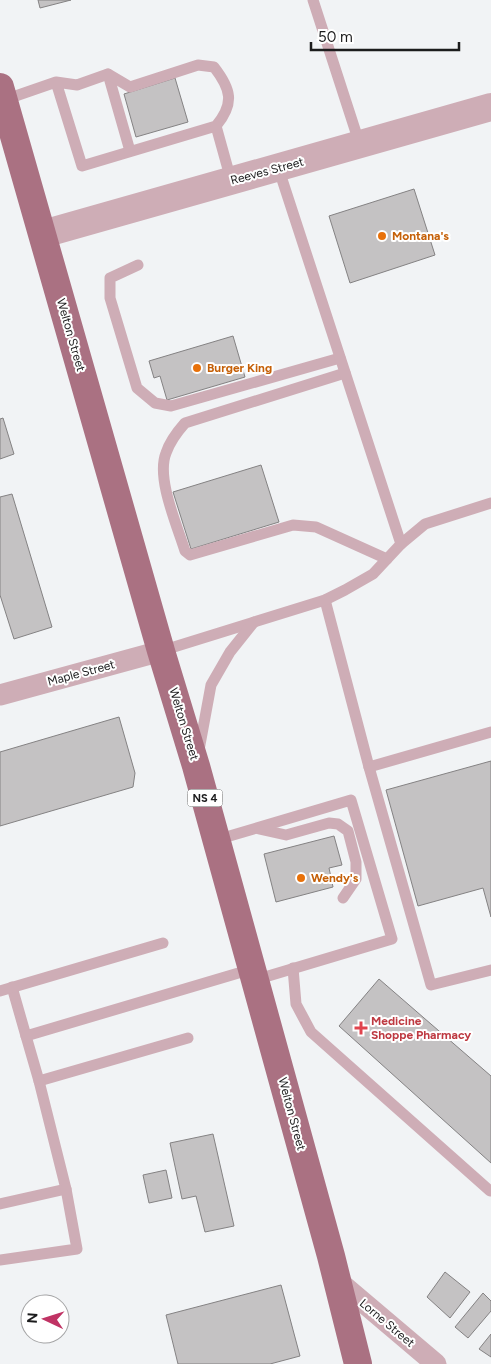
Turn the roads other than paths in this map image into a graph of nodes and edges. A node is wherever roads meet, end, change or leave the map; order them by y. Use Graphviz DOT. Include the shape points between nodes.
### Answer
graph roads {
  1 [pos="313,0"];
  2 [pos="108,74"];
  3 [pos="56,82"];
  4 [pos="2,93"];
  5 [pos="491,107"];
  6 [pos="216,126"];
  7 [pos="360,145"];
  8 [pos="130,151"];
  9 [pos="278,168"];
  10 [pos="231,180"];
  11 [pos="43,234"];
  12 [pos="138,265"];
  13 [pos="340,358"];
  14 [pos="345,373"];
  15 [pos="491,503"];
  16 [pos="401,544"];
  17 [pos="387,559"];
  18 [pos="325,600"];
  19 [pos="254,622"];
  20 [pos="161,651"];
  21 [pos="0,695"];
  22 [pos="491,732"];
  23 [pos="196,766"];
  24 [pos="368,767"];
  25 [pos="256,829"];
  26 [pos="216,840"];
  27 [pos="343,898"];
  28 [pos="163,943"];
  29 [pos="294,968"];
  30 [pos="491,970"];
  31 [pos="253,974"];
  32 [pos="12,987"];
  33 [pos="0,991"];
  34 [pos="26,1036"];
  35 [pos="188,1038"];
  36 [pos="39,1081"];
  37 [pos="66,1189"];
  38 [pos="490,1191"];
  39 [pos="0,1204"];
  40 [pos="0,1260"];
  41 [pos="338,1281"];
  42 [pos="358,1364"];
  43 [pos="436,1364"];
  1 -- 7 [label="lane"];
  2 -- 3 [label="lane" via="77,85"];
  2 -- 6 [label="lane" via="130,87 198,65 214,67 230,96 225,115"];
  2 -- 8 [label="lane"];
  3 -- 4 [label="lane"];
  3 -- 8 [label="lane" via="82,166"];
  4 -- 11 [label="main road, Welton Street / NS 4"];
  5 -- 7 [label="street, Reeves Street"];
  6 -- 8 [label="lane"];
  6 -- 10 [label="lane"];
  7 -- 9 [label="street, Reeves Street"];
  9 -- 10 [label="street, Reeves Street"];
  9 -- 13 [label="lane"];
  10 -- 11 [label="street, Reeves Street"];
  11 -- 20 [label="main road, Welton Street / NS 4"];
  12 -- 13 [label="lane" via="110,278 110,298 137,388 155,403 171,406"];
  13 -- 14 [label="lane"];
  14 -- 16 [label="lane"];
  14 -- 17 [label="lane" via="185,423 173,436 165,454 163,479 185,551 190,555 293,525 316,527"];
  15 -- 16 [label="lane" via="425,524"];
  16 -- 17 [label="lane"];
  17 -- 18 [label="lane" via="373,574"];
  18 -- 19 [label="lane"];
  18 -- 24 [label="lane"];
  19 -- 20 [label="lane"];
  19 -- 23 [label="lane" via="230,652 212,685"];
  20 -- 21 [label="street, Maple Street"];
  20 -- 23 [label="main road, Welton Street / NS 4"];
  22 -- 24 [label="lane"];
  23 -- 26 [label="main road, Welton Street / NS 4"];
  24 -- 30 [label="lane" via="431,985"];
  25 -- 26 [label="lane"];
  25 -- 27 [label="lane" via="286,835 329,823 338,824 348,831 356,862 356,879"];
  25 -- 29 [label="lane" via="351,800 392,939"];
  26 -- 31 [label="main road, Welton Street / NS 4"];
  28 -- 32 [label="lane"];
  29 -- 31 [label="lane"];
  29 -- 38 [label="lane" via="296,1004 312,1032"];
  31 -- 34 [label="lane"];
  31 -- 41 [label="main road, Welton Street / NS 4"];
  32 -- 33 [label="lane"];
  32 -- 34 [label="lane"];
  34 -- 36 [label="lane"];
  35 -- 36 [label="lane"];
  36 -- 37 [label="lane"];
  37 -- 39 [label="lane"];
  37 -- 40 [label="lane" via="77,1249"];
  41 -- 42 [label="main road, Welton Street / NS 4"];
  41 -- 43 [label="street, Lorne Street"];
}
